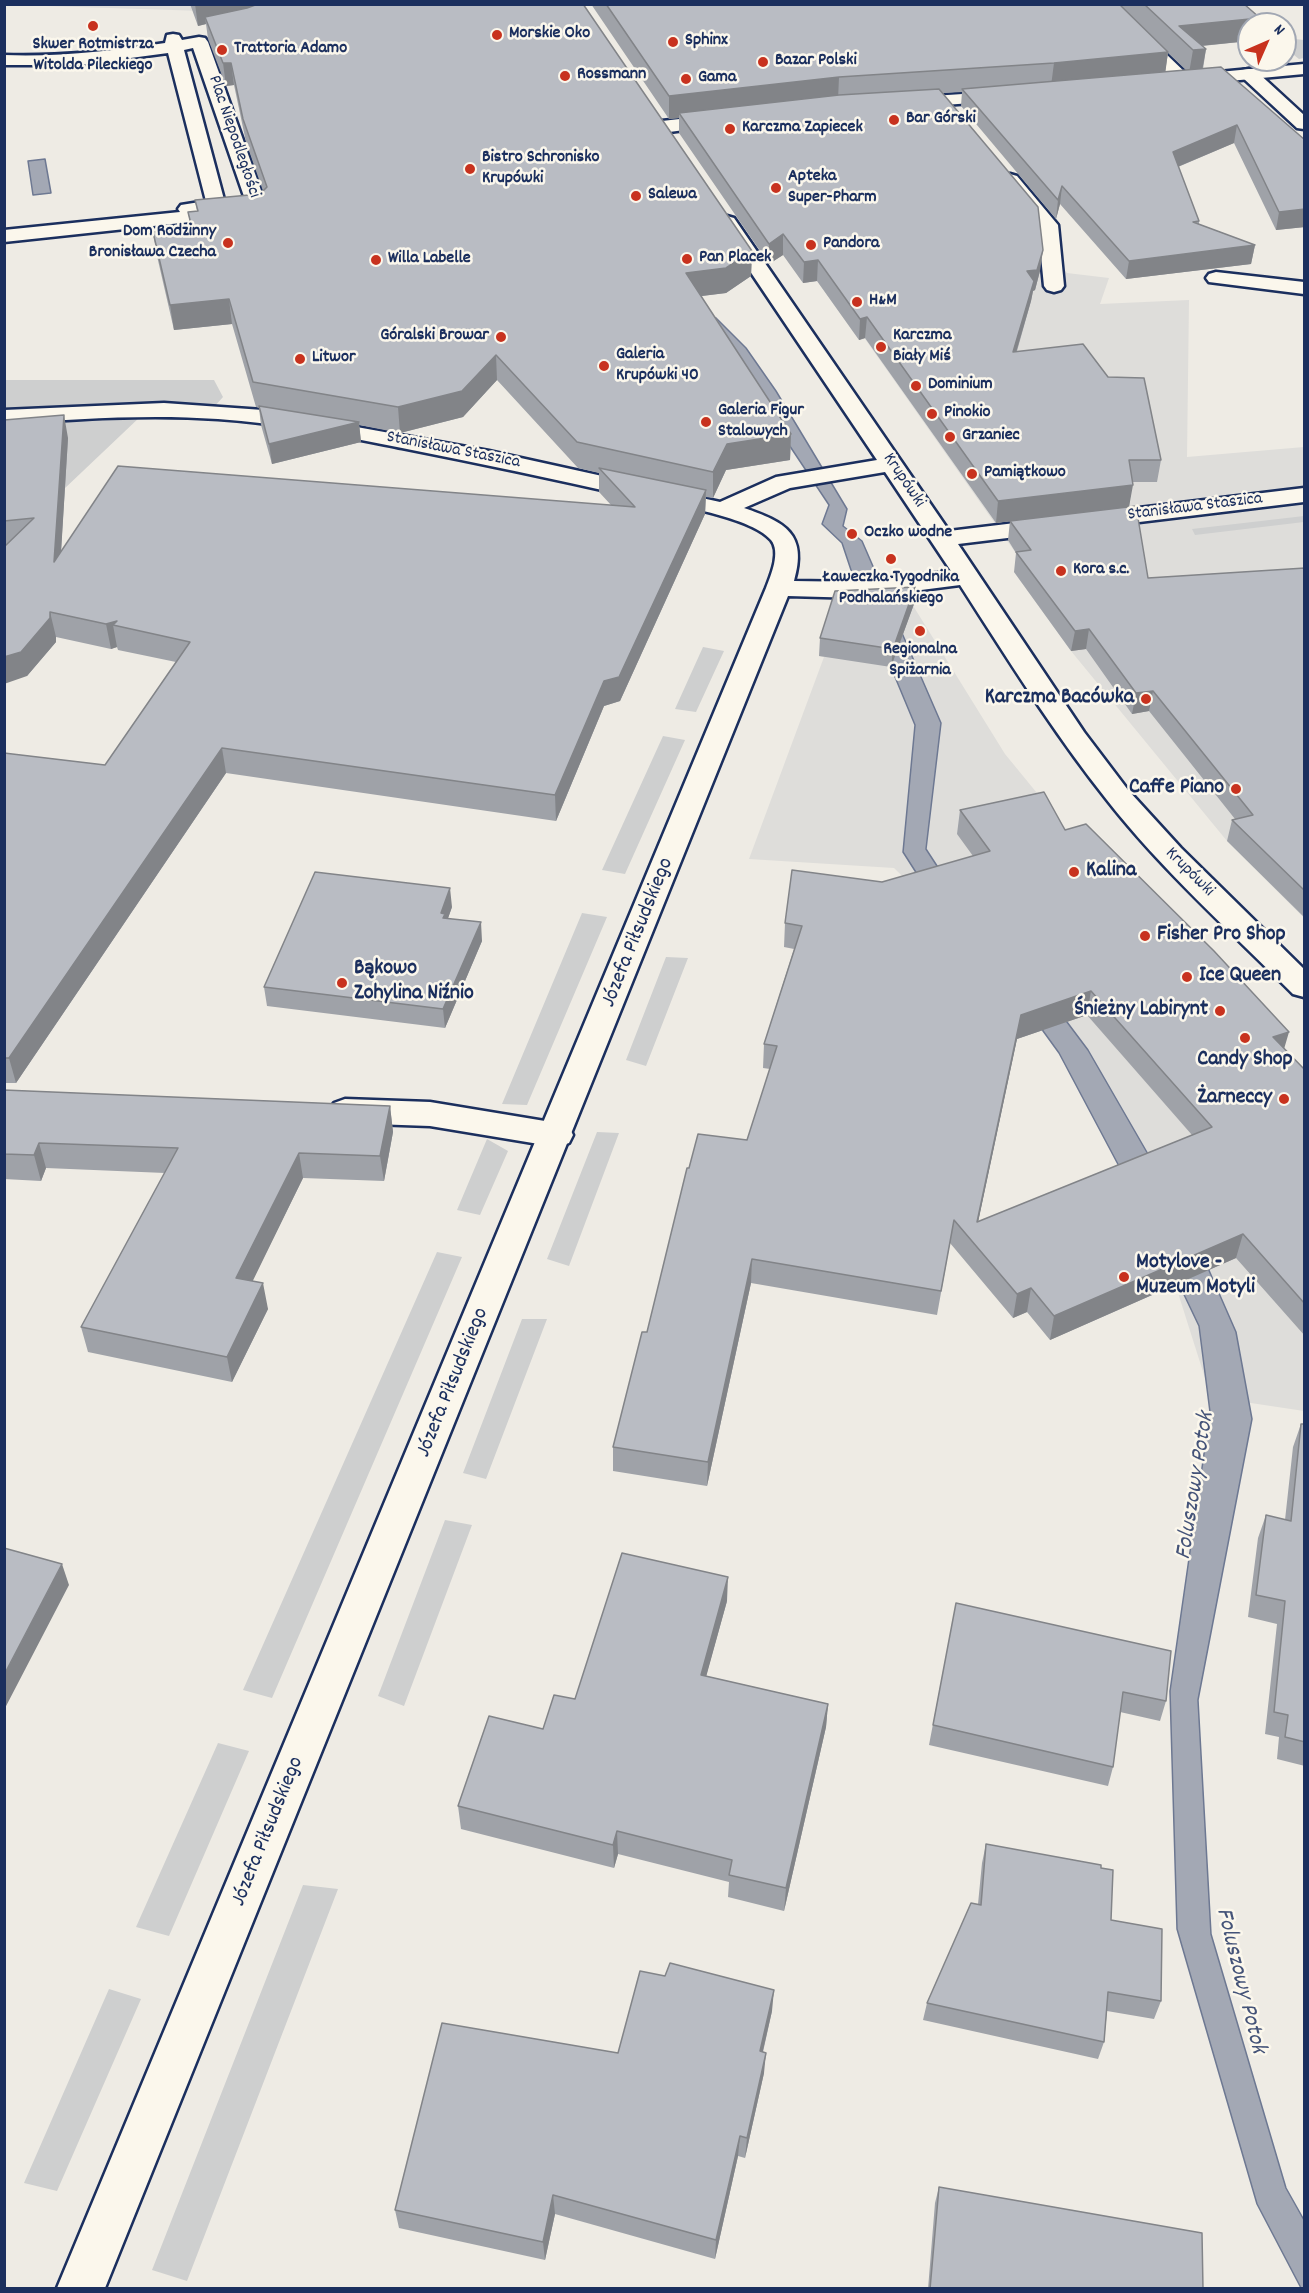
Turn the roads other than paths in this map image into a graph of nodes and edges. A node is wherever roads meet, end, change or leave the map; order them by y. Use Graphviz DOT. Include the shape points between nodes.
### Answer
graph roads {
  1 [pos="1104,4"];
  2 [pos="216,31"];
  3 [pos="174,43"];
  4 [pos="4,55"];
  5 [pos="4,60"];
  6 [pos="1305,69"];
  7 [pos="1249,74"];
  8 [pos="1183,80"];
  9 [pos="1161,82"];
  10 [pos="1024,95"];
  11 [pos="885,104"];
  12 [pos="744,118"];
  13 [pos="1305,124"];
  14 [pos="676,147"];
  15 [pos="997,165"];
  16 [pos="715,204"];
  17 [pos="4,229"];
  18 [pos="4,236"];
  19 [pos="1216,278"];
  20 [pos="1054,286"];
  21 [pos="1305,288"];
  22 [pos="4,417"];
  23 [pos="892,464"];
  24 [pos="1305,495"];
  25 [pos="721,510"];
  26 [pos="942,539"];
  27 [pos="965,577"];
  28 [pos="779,588"];
  29 [pos="1305,987"];
  30 [pos="314,1109"];
  31 [pos="557,1135"];
  32 [pos="81,2289"];
  1 -- 8 [label="street"];
  2 -- 3 [label="street"];
  3 -- 4 [label="street"];
  3 -- 5 [label="street, Plac Niepodległości" via="43,61"];
  3 -- 17 [label="street" via="218,206"];
  3 -- 18 [label="street, Plac Niepodległości" via="199,42 202,46 258,210"];
  6 -- 7 [label="street"];
  7 -- 8 [label="street"];
  7 -- 13 [label="street"];
  8 -- 9 [label="street"];
  10 -- 11 [label="street" via="950,108"];
  12 -- 14 [label="street" via="656,118"];
  15 -- 20 [label="street" via="1048,225"];
  16 -- 23 [label="street, Krupówki"];
  19 -- 21 [label="street"];
  22 -- 25 [label="street, Stanisława Staszica" via="169,410 264,416 536,467"];
  23 -- 25 [label="street" via="784,482"];
  23 -- 26 [label="street, Krupówki"];
  24 -- 26 [label="street, Stanisława Staszica"];
  25 -- 28 [label="street, Józefa Piłsudskiego" via="765,524 787,544"];
  26 -- 27 [label="street, Krupówki"];
  27 -- 28 [label="street" via="859,590"];
  27 -- 29 [label="street, Krupówki" via="1073,737 1118,796"];
  28 -- 31 [label="street, Józefa Piłsudskiego"];
  30 -- 31 [label="street" via="430,1114"];
  31 -- 32 [label="street, Józefa Piłsudskiego"];
}
